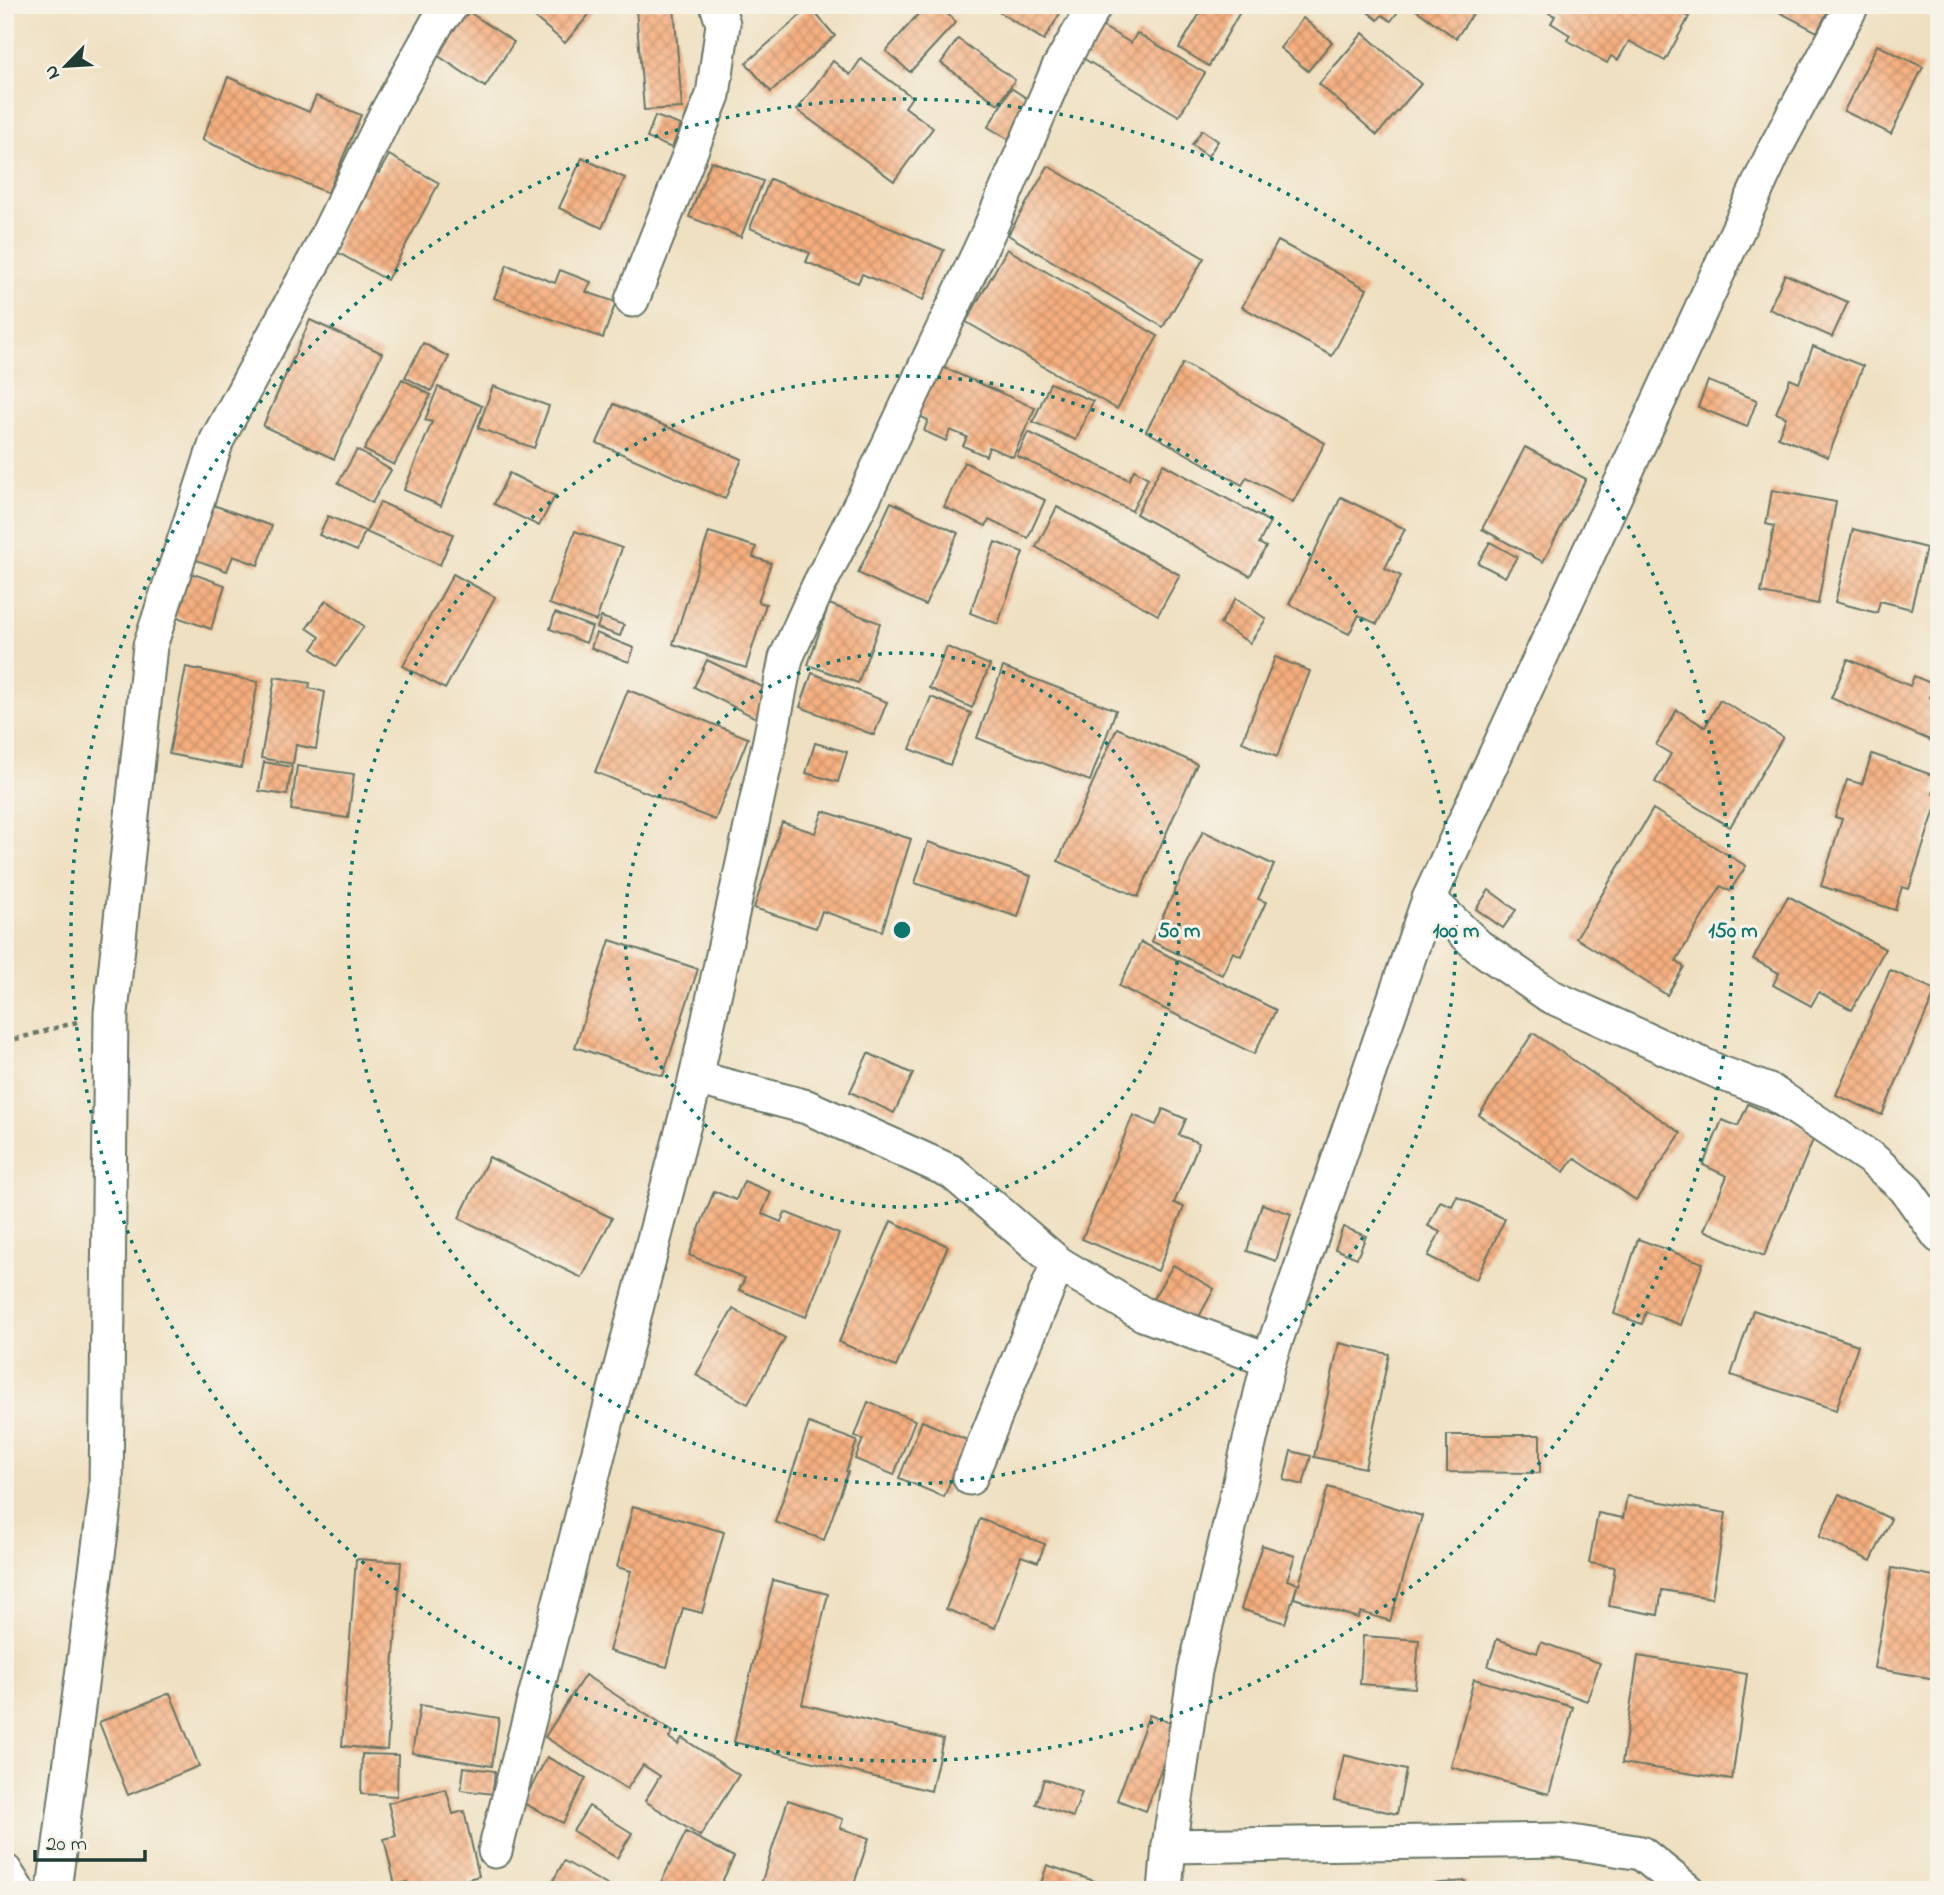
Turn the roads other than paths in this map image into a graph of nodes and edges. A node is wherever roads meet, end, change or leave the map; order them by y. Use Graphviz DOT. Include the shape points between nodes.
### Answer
graph roads {
  1 [pos="452,5"];
  2 [pos="717,5"];
  3 [pos="1095,5"];
  4 [pos="1852,5"];
  5 [pos="632,300"];
  6 [pos="1429,899"];
  7 [pos="696,1079"];
  8 [pos="1939,1236"];
  9 [pos="1058,1263"];
  10 [pos="1269,1360"];
  11 [pos="970,1478"];
  12 [pos="1169,1846"];
  13 [pos="495,1851"];
  14 [pos="5,1871"];
  15 [pos="17,1890"];
  16 [pos="54,1890"];
  17 [pos="1165,1890"];
  18 [pos="1687,1890"];
  1 -- 16 [label="street" via="437,23 387,113 320,250 217,440 149,646 111,1013 106,1494"];
  2 -- 5 [label="street" via="723,24 713,95"];
  3 -- 7 [label="street" via="1058,69 988,233 786,658"];
  4 -- 6 [label="street" via="1776,147"];
  6 -- 8 [label="street" via="1478,946 1550,996 1772,1092 1880,1166 1905,1188"];
  6 -- 10 [label="street"];
  7 -- 9 [label="street" via="807,1107 952,1172"];
  7 -- 13 [label="street"];
  9 -- 10 [label="street" via="1143,1314"];
  9 -- 11 [label="street"];
  10 -- 12 [label="street" via="1195,1671"];
  12 -- 17 [label="street"];
  12 -- 18 [label="street" via="1559,1840 1641,1853"];
  14 -- 15 [label="street"];
}
